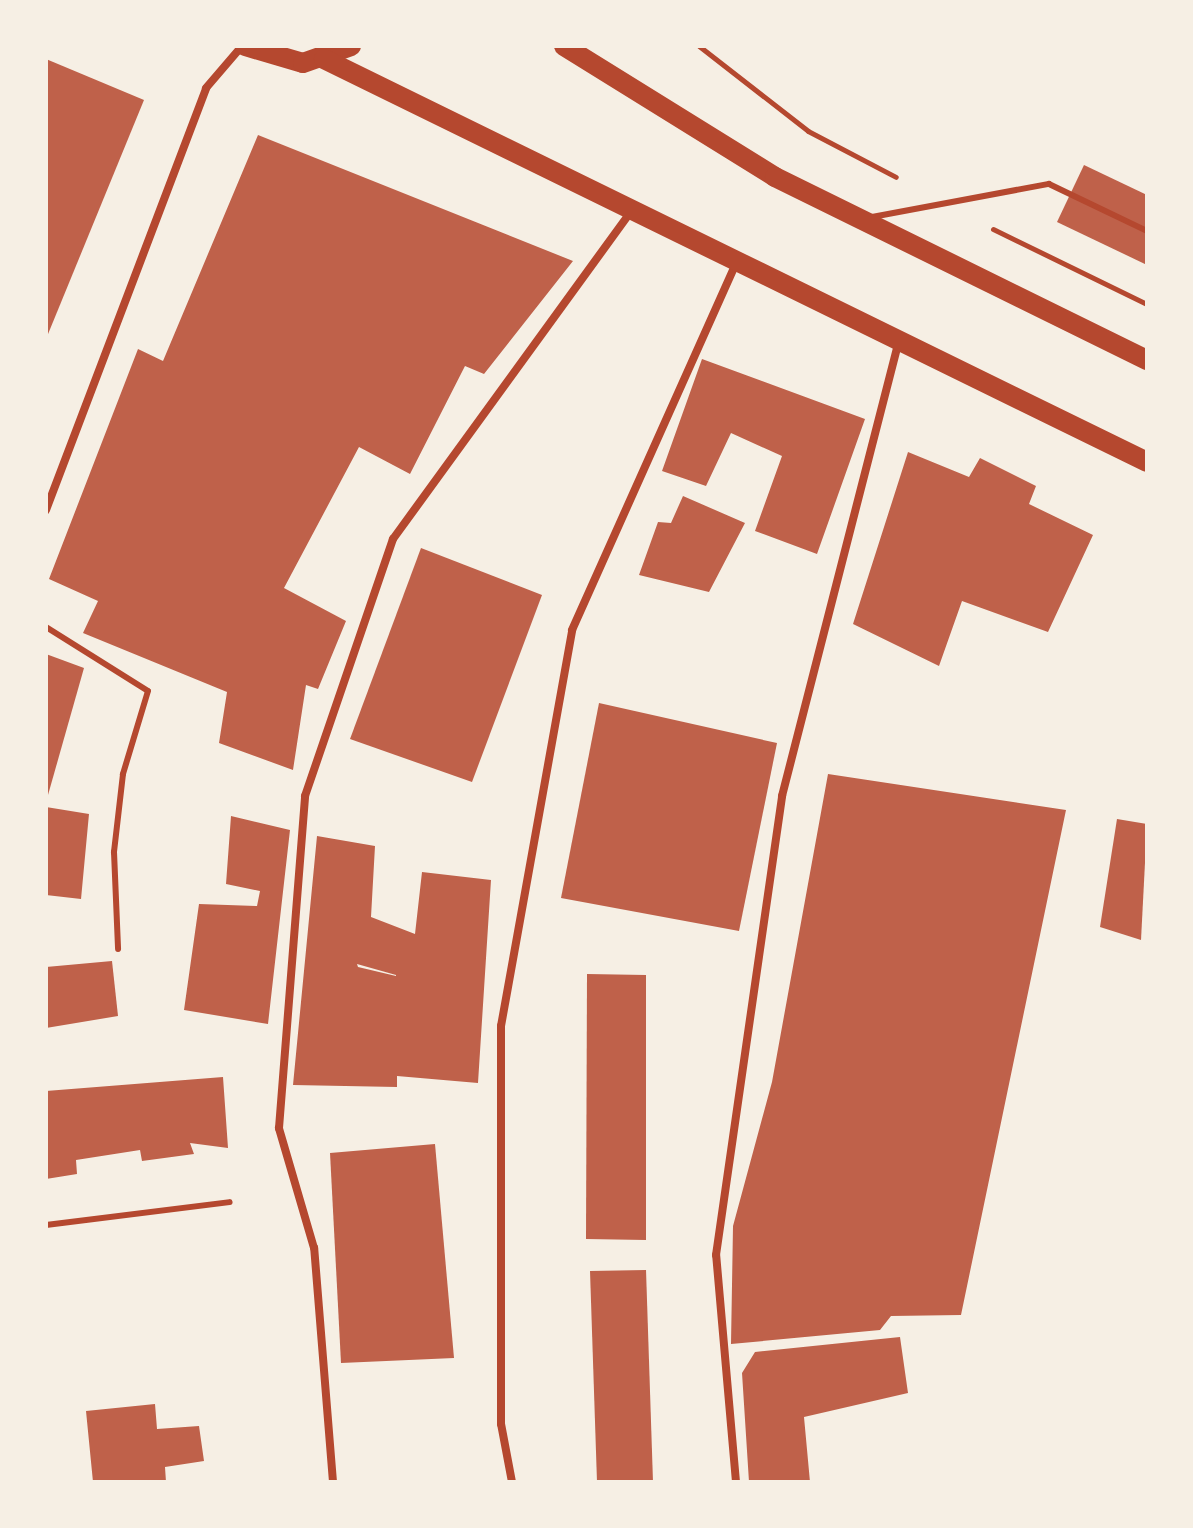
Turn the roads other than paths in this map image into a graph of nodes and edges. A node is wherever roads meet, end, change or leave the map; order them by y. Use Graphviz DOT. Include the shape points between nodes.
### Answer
graph roads {
  1 [pos="244,46"];
  2 [pos="351,46"];
  3 [pos="564,46"];
  4 [pos="324,59"];
  5 [pos="635,206"];
  6 [pos="861,218"];
  7 [pos="1147,231"];
  8 [pos="737,261"];
  9 [pos="899,340"];
  10 [pos="1147,360"];
  11 [pos="1147,462"];
  12 [pos="46,510"];
  13 [pos="46,627"];
  14 [pos="118,949"];
  15 [pos="230,1202"];
  16 [pos="46,1225"];
  17 [pos="333,1482"];
  18 [pos="512,1482"];
  19 [pos="736,1482"];
  1 -- 4 [label="main road" via="282,61"];
  1 -- 12 [label="street" via="206,88"];
  2 -- 4 [label="main road"];
  3 -- 6 [label="main road" via="739,156"];
  4 -- 5 [label="main road"];
  5 -- 8 [label="main road"];
  5 -- 17 [label="street" via="614,245 393,539 305,796 279,1128 314,1248"];
  6 -- 7 [label="lane" via="1049,184"];
  6 -- 10 [label="main road"];
  8 -- 9 [label="main road"];
  8 -- 18 [label="street" via="572,630 501,1026 501,1424"];
  9 -- 11 [label="main road"];
  9 -- 19 [label="street" via="782,796 716,1255"];
  13 -- 14 [label="lane" via="148,691 123,774 114,852"];
  15 -- 16 [label="lane"];
}
